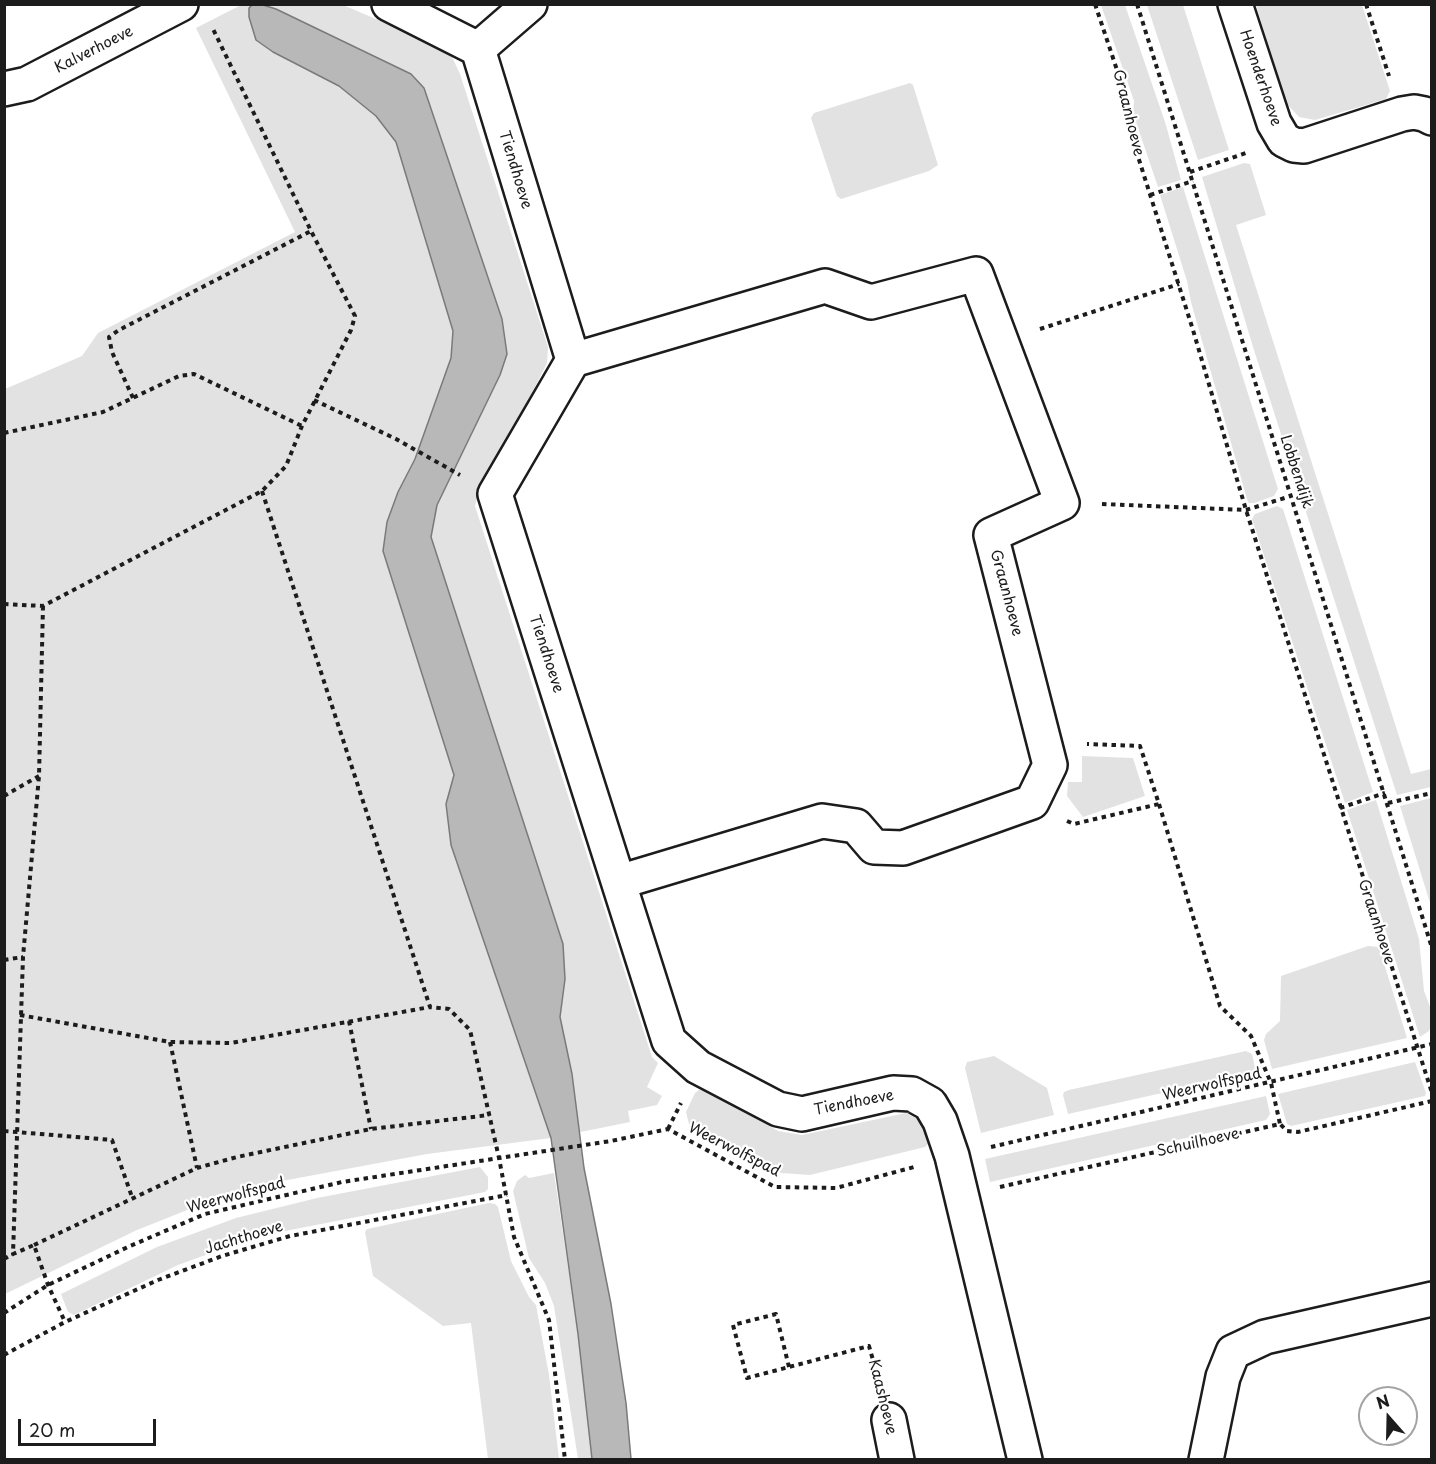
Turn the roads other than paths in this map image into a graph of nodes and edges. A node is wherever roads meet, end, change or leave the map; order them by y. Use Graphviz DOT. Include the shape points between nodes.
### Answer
graph roads {
  1 [pos="181,4"];
  2 [pos="388,4"];
  3 [pos="530,4"];
  4 [pos="1235,4"];
  5 [pos="478,49"];
  6 [pos="4,89"];
  7 [pos="1417,116"];
  8 [pos="573,360"];
  9 [pos="619,882"];
  10 [pos="1431,1299"];
  11 [pos="889,1420"];
  12 [pos="897,1460"];
  13 [pos="1025,1460"];
  14 [pos="1206,1460"];
  1 -- 6 [label="street, Kalverhoeve" via="27,84"];
  2 -- 5 [label="street"];
  3 -- 5 [label="street"];
  4 -- 7 [label="street, Hoenderhoeve" via="1274,123 1284,140 1304,146"];
  5 -- 8 [label="street, Tiendhoeve"];
  8 -- 9 [label="street, Tiendhoeve" via="495,494"];
  8 -- 9 [label="street, Graanhoeve" via="825,286 871,302 976,274 1062,503 990,535 1050,765 1032,802 903,848 874,846 856,826 822,821"];
  9 -- 13 [label="street, Tiendhoeve" via="669,1041 698,1067 778,1109 801,1114 893,1093 912,1094 930,1104 952,1156"];
  10 -- 14 [label="street" via="1265,1337 1233,1352 1222,1377"];
  11 -- 12 [label="street, Kaashoeve"];
}
